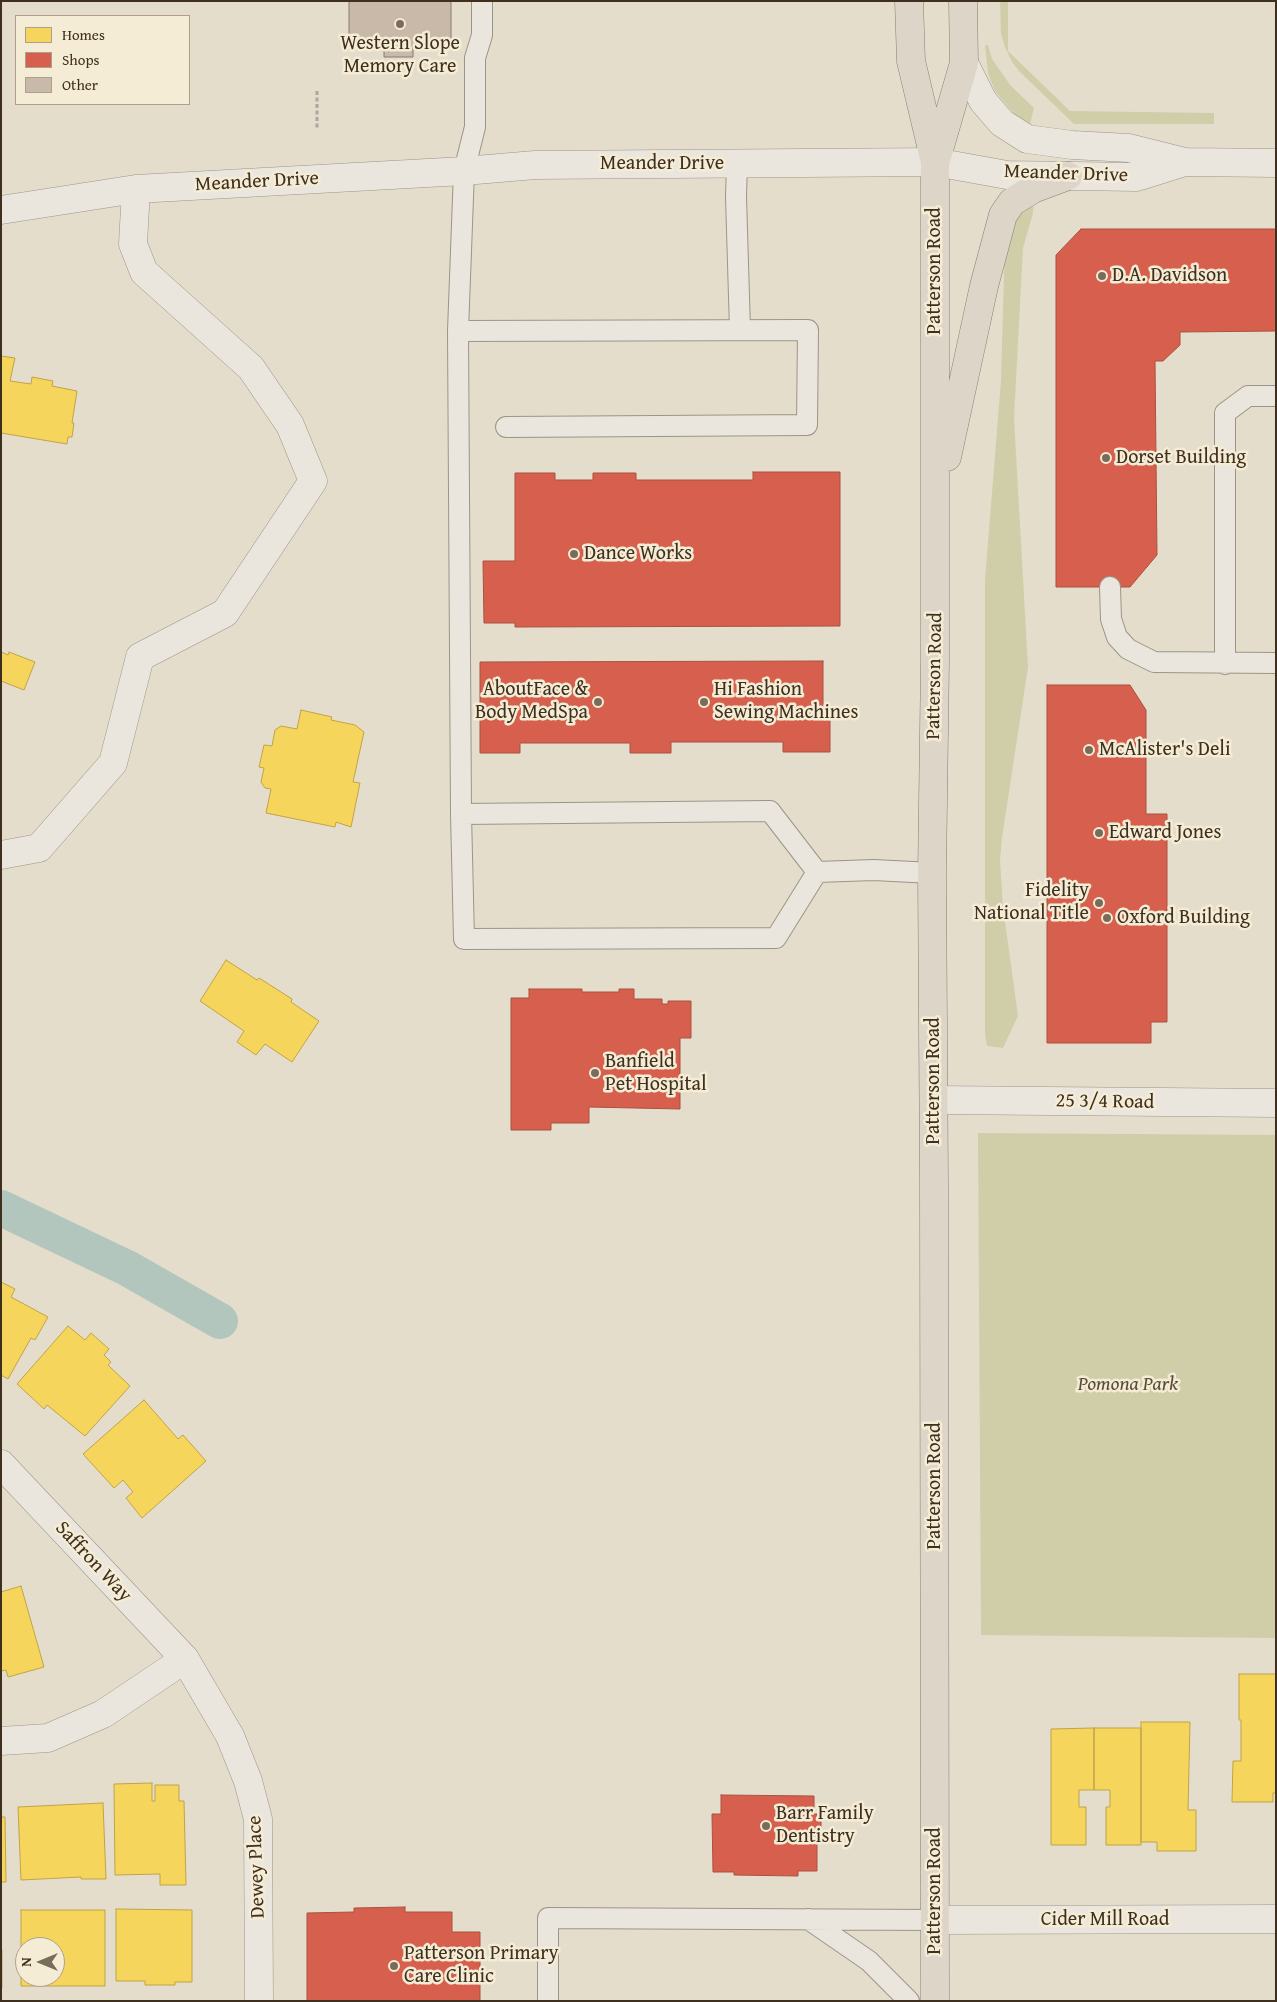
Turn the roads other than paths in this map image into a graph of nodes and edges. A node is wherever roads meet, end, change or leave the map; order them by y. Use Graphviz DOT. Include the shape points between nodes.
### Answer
graph roads {
  1 [pos="482,1"];
  2 [pos="909,1"];
  3 [pos="963,1"];
  4 [pos="964,63"];
  5 [pos="935,162"];
  6 [pos="1186,162"];
  7 [pos="1276,163"];
  8 [pos="738,164"];
  9 [pos="464,171"];
  10 [pos="1068,176"];
  11 [pos="136,189"];
  12 [pos="1,210"];
  13 [pos="740,330"];
  14 [pos="458,331"];
  15 [pos="1276,396"];
  16 [pos="506,427"];
  17 [pos="935,510"];
  18 [pos="1110,587"];
  19 [pos="1276,663"];
  20 [pos="1225,664"];
  21 [pos="461,814"];
  22 [pos="1,856"];
  23 [pos="817,872"];
  24 [pos="932,873"];
  25 [pos="934,1100"];
  26 [pos="1276,1103"];
  27 [pos="1,1464"];
  28 [pos="185,1659"];
  29 [pos="1,1741"];
  30 [pos="808,1919"];
  31 [pos="1276,1919"];
  32 [pos="935,1920"];
  33 [pos="259,2001"];
  34 [pos="548,2001"];
  35 [pos="909,2001"];
  36 [pos="935,2001"];
  1 -- 9 [label="lane" via="482,35 475,58 475,127"];
  2 -- 5 [label="main road, Patterson Road" via="910,61"];
  3 -- 4 [label="main road, Patterson Road"];
  4 -- 5 [label="main road, Patterson Road"];
  4 -- 6 [label="street, Meander Drive" via="983,101 1002,123 1028,139 1129,148"];
  5 -- 8 [label="street, Meander Drive"];
  5 -- 10 [label="street, Meander Drive" via="1007,175"];
  5 -- 17 [label="main road, Patterson Road"];
  6 -- 7 [label="street, Meander Drive"];
  6 -- 10 [label="street, Meander Drive" via="1137,177"];
  8 -- 9 [label="street, Meander Drive" via="535,164"];
  8 -- 13 [label="lane" via="736,206"];
  9 -- 11 [label="street, Meander Drive"];
  9 -- 14 [label="lane"];
  10 -- 17 [label="main road" via="1033,189 1012,202 1003,215 984,286"];
  11 -- 12 [label="street, Meander Drive"];
  11 -- 22 [label="street" via="133,244 144,272 251,368 290,425 313,481 225,613 140,657 113,763 39,848"];
  13 -- 14 [label="lane"];
  13 -- 16 [label="lane" via="808,330 807,425"];
  14 -- 21 [label="lane"];
  15 -- 20 [label="lane" via="1248,396 1225,413"];
  17 -- 24 [label="main road, Patterson Road"];
  18 -- 20 [label="lane" via="1111,619 1117,637 1128,649 1154,662"];
  19 -- 20 [label="lane"];
  21 -- 23 [label="lane" via="770,811"];
  21 -- 23 [label="lane" via="464,938 776,938"];
  23 -- 24 [label="lane"];
  24 -- 25 [label="main road, Patterson Road"];
  25 -- 26 [label="street, 25 3/4 Road"];
  25 -- 32 [label="main road, Patterson Road"];
  27 -- 28 [label="street, Saffron Way"];
  28 -- 29 [label="street" via="103,1714 48,1738"];
  28 -- 33 [label="street, Dewey Place" via="230,1736 248,1781 258,1819"];
  30 -- 32 [label="lane"];
  30 -- 34 [label="lane" via="548,1918"];
  30 -- 35 [label="lane" via="870,1961"];
  31 -- 32 [label="street, Cider Mill Road"];
  32 -- 36 [label="main road, Patterson Road"];
}
